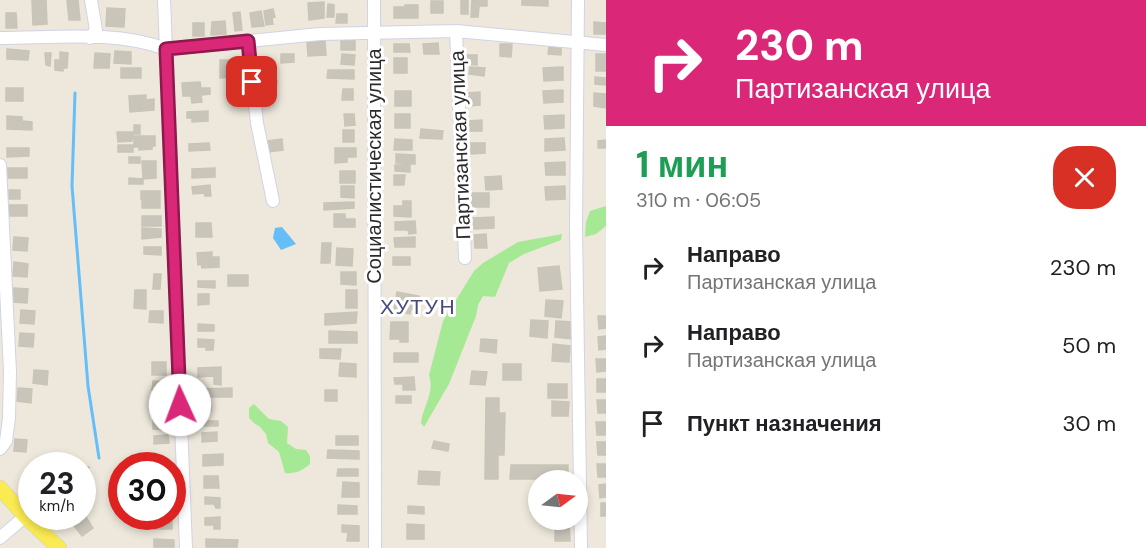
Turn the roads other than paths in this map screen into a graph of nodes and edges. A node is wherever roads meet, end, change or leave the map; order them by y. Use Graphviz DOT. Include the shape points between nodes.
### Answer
graph roads {
  1 [pos="91,0"];
  2 [pos="164,0"];
  3 [pos="374,0"];
  4 [pos="578,0"];
  5 [pos="374,32"];
  6 [pos="456,32"];
  7 [pos="0,38"];
  8 [pos="90,38"];
  9 [pos="248,41"];
  10 [pos="579,41"];
  11 [pos="606,45"];
  12 [pos="166,49"];
  13 [pos="0,165"];
  14 [pos="273,201"];
  15 [pos="465,258"];
  16 [pos="0,449"];
  17 [pos="0,480"];
  18 [pos="0,488"];
  19 [pos="18,501"];
  20 [pos="18,504"];
  21 [pos="18,524"];
  22 [pos="43,530"];
  23 [pos="46,530"];
  24 [pos="0,538"];
  25 [pos="59,548"];
  26 [pos="66,548"];
  27 [pos="186,548"];
  28 [pos="375,548"];
  29 [pos="581,548"];
  1 -- 8 [label="street" via="96,30"];
  2 -- 12 [label="street"];
  3 -- 5 [label="street, Социалистическая улица"];
  4 -- 10 [label="street"];
  5 -- 6 [label="street, Партизанская улица"];
  5 -- 9 [label="street, Партизанская улица"];
  5 -- 28 [label="street, Социалистическая улица"];
  6 -- 10 [label="street, Партизанская улица"];
  6 -- 15 [label="street, Партизанская улица"];
  7 -- 8 [label="street, Партизанская улица"];
  8 -- 12 [label="street, Партизанская улица" via="142,40"];
  9 -- 12 [label="street, Партизанская улица"];
  9 -- 14 [label="street" via="257,123"];
  10 -- 11 [label="street, Партизанская улица"];
  10 -- 29 [label="street" via="576,229"];
  12 -- 27 [label="street"];
  13 -- 16 [label="street" via="10,372 9,418 6,441"];
  17 -- 19 [label="main road"];
  18 -- 20 [label="main road"];
  21 -- 24 [label="street"];
  22 -- 25 [label="main road"];
  23 -- 26 [label="main road"];
}
